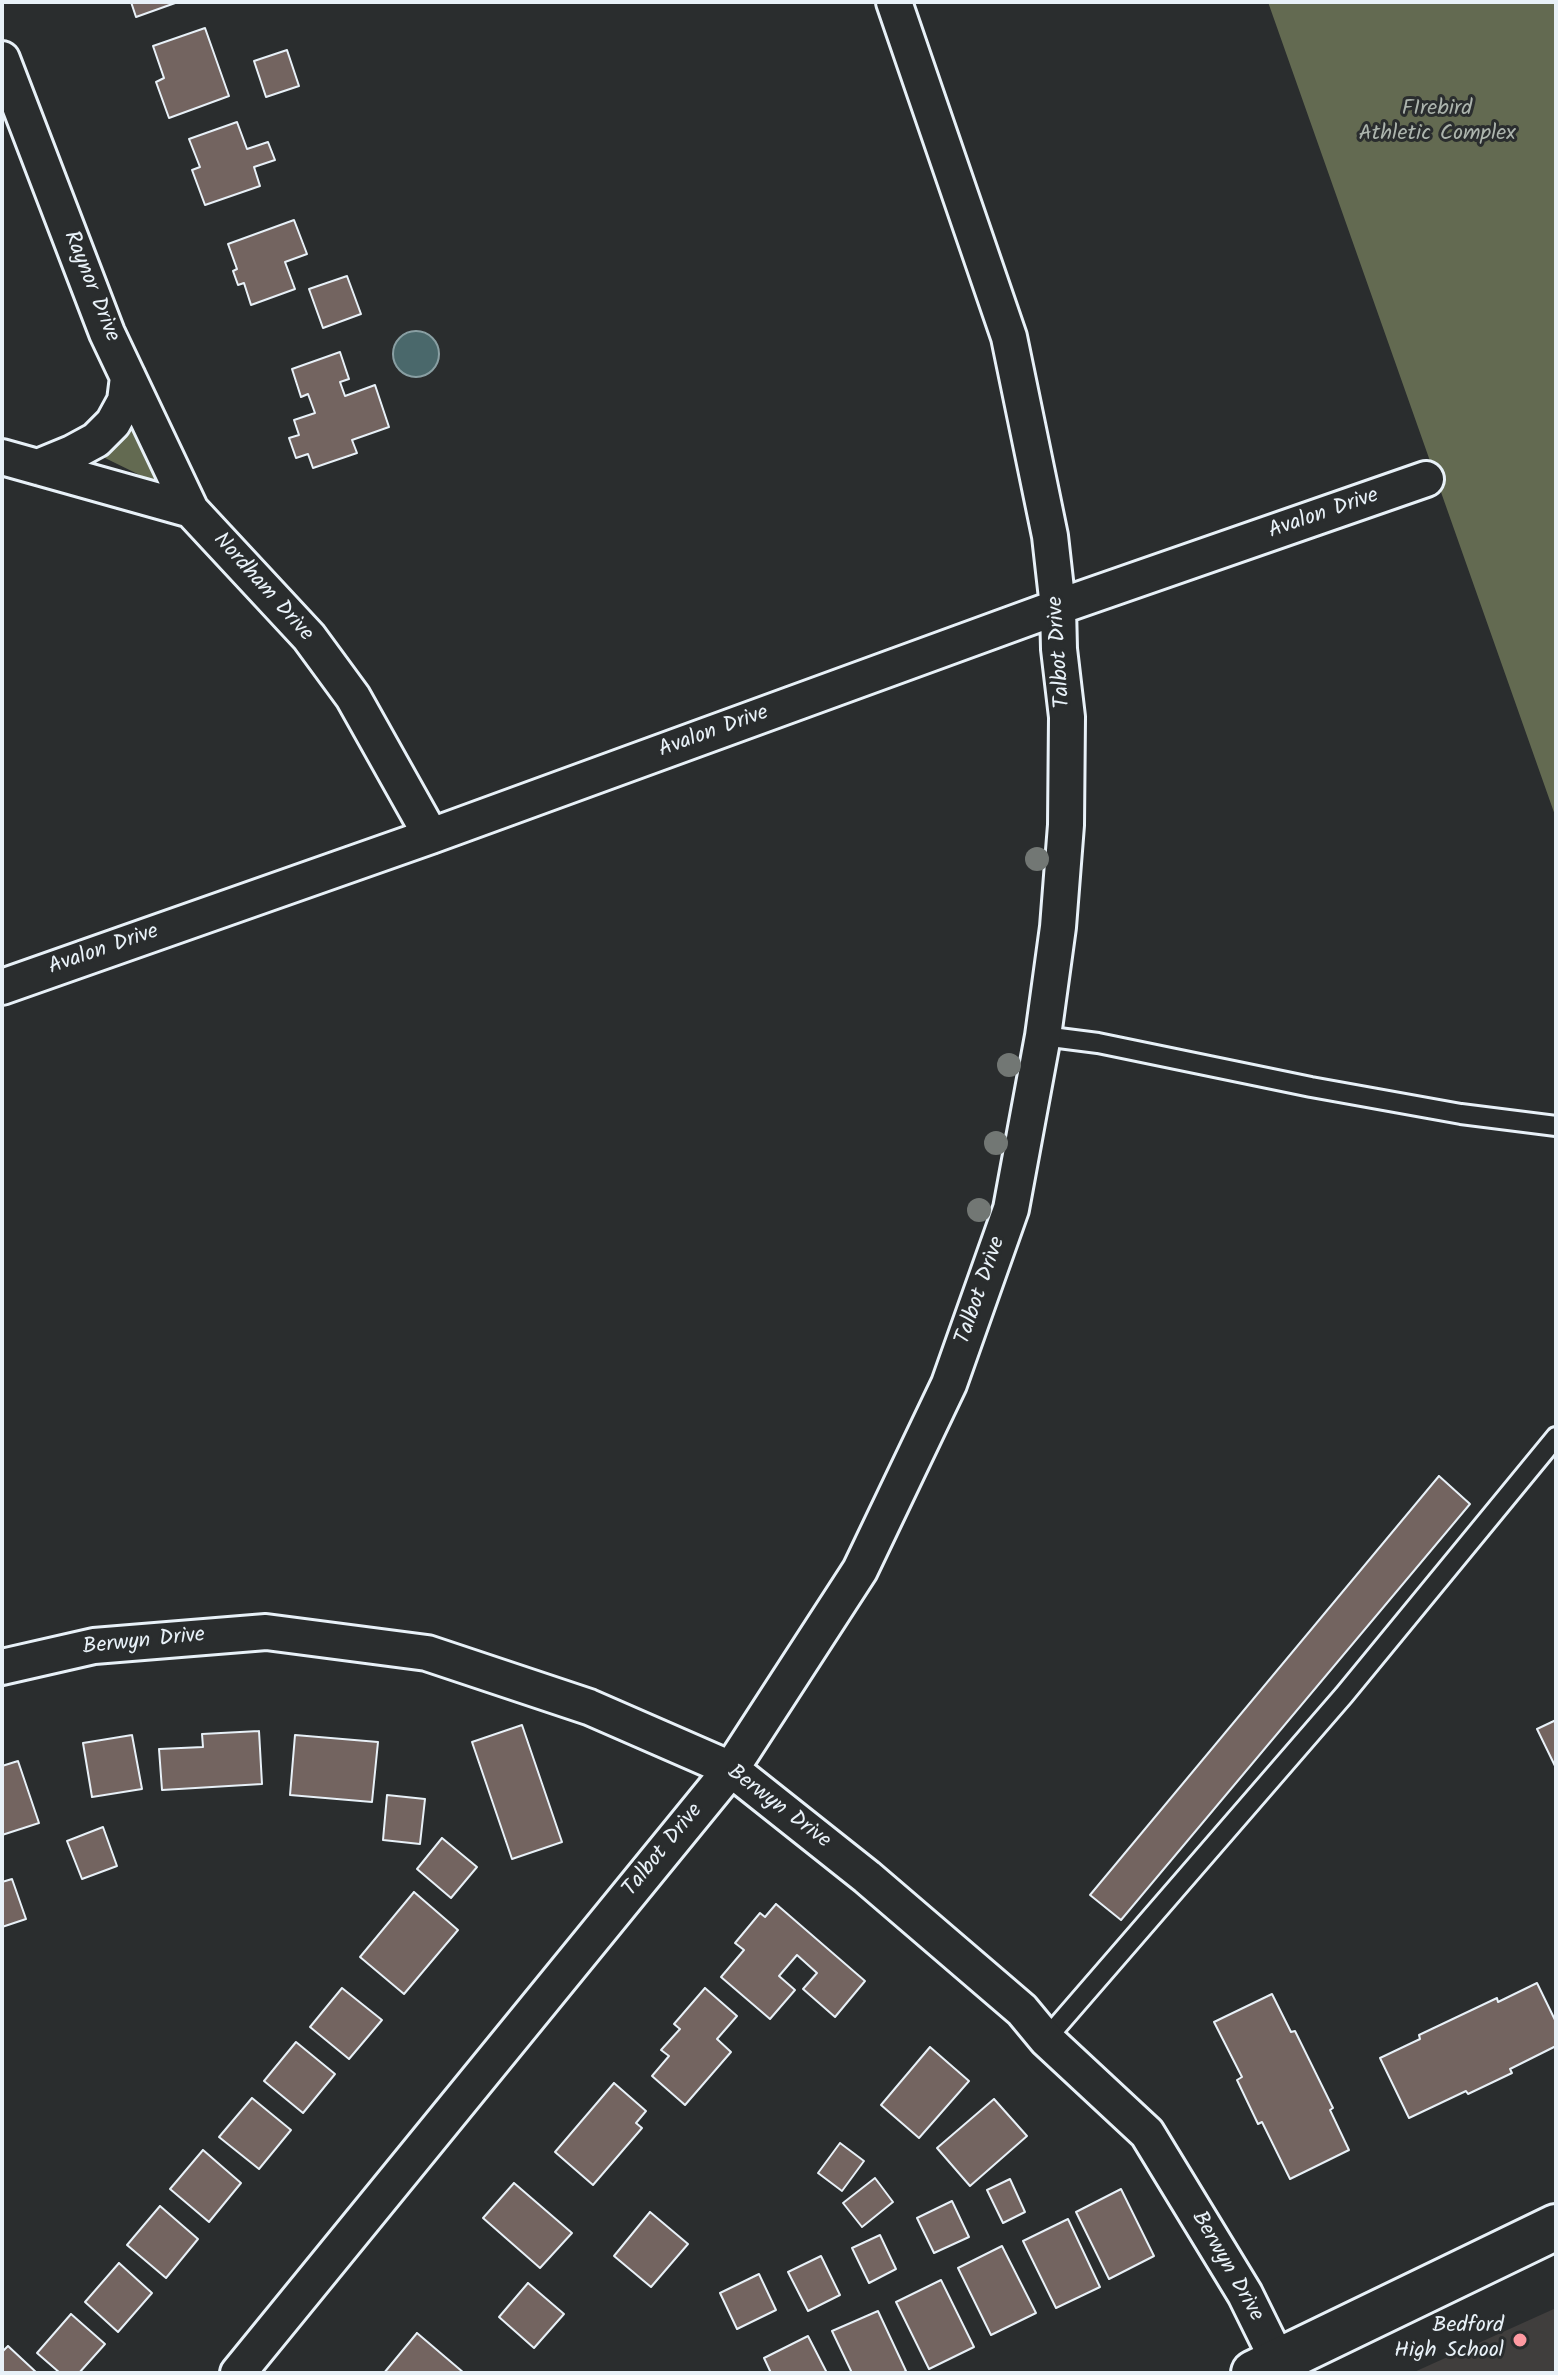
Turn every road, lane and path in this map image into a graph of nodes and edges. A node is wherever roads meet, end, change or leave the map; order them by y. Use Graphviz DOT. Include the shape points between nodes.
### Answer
graph roads {
  1 [pos="894,2"];
  2 [pos="2,59"];
  3 [pos="128,377"];
  4 [pos="2,457"];
  5 [pos="38,467"];
  6 [pos="1426,479"];
  7 [pos="191,510"];
  8 [pos="1058,607"];
  9 [pos="431,836"];
  10 [pos="2,987"];
  11 [pos="1043,1036"];
  12 [pos="1556,1126"];
  13 [pos="1556,1437"];
  14 [pos="2,1667"];
  15 [pos="731,1769"];
  16 [pos="1046,2039"];
  17 [pos="1556,2227"];
  18 [pos="1272,2369"];
  19 [pos="238,2373"];
  1 -- 8 [label="street, Talbot Drive" via="1009,337 1050,536"];
  2 -- 3 [label="street, Raynor Drive"];
  3 -- 5 [label="street" via="125,401 113,423 96,440"];
  3 -- 7 [label="street, Raynor Drive"];
  4 -- 5 [label="street"];
  5 -- 7 [label="street"];
  6 -- 8 [label="street, Avalon Drive"];
  7 -- 9 [label="street, Nordham Drive" via="309,637 353,697"];
  8 -- 9 [label="street, Avalon Drive"];
  8 -- 11 [label="street, Talbot Drive" via="1067,717 1066,825"];
  9 -- 10 [label="street, Avalon Drive"];
  11 -- 12 [label="lane" via="1461,1114"];
  11 -- 15 [label="street, Talbot Drive" via="1011,1209 949,1384 860,1570"];
  13 -- 16 [label="lane" via="1344,1695"];
  14 -- 15 [label="street, Berwyn Drive" via="94,1646 266,1632 427,1653 589,1707"];
  15 -- 16 [label="street, Berwyn Drive" via="879,1887 1022,2010"];
  15 -- 19 [label="street, Talbot Drive"];
  16 -- 18 [label="street, Berwyn Drive" via="1147,2133 1245,2294"];
  17 -- 18 [label="main road"];
}
